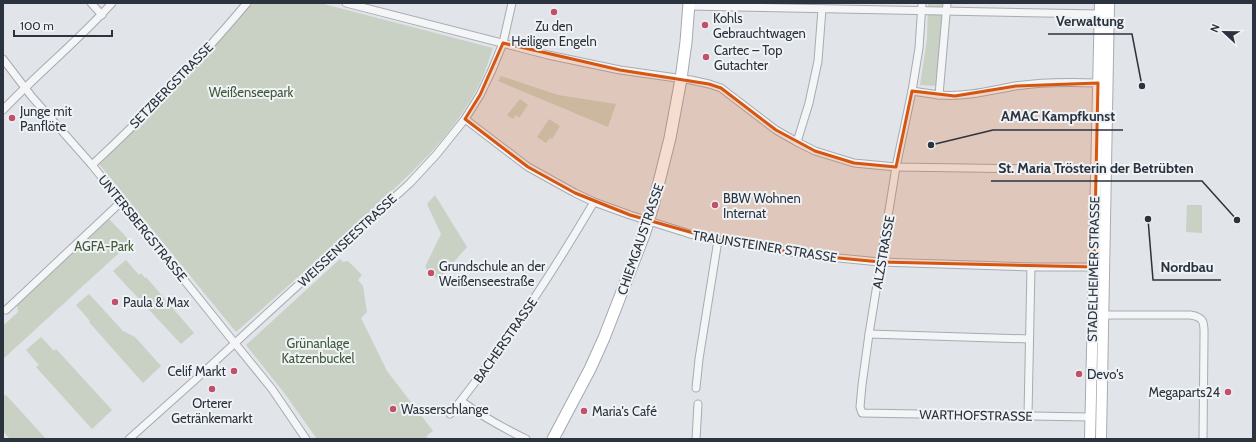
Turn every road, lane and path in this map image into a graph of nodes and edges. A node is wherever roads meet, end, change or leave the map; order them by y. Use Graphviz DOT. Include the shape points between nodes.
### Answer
graph roads {
  1 [pos="91,3"];
  2 [pos="112,3"];
  3 [pos="247,3"];
  4 [pos="346,3"];
  5 [pos="512,3"];
  6 [pos="922,3"];
  7 [pos="948,3"];
  8 [pos="1100,3"];
  9 [pos="1109,3"];
  10 [pos="689,4"];
  11 [pos="822,9"];
  12 [pos="922,11"];
  13 [pos="947,11"];
  14 [pos="1099,14"];
  15 [pos="102,15"];
  16 [pos="502,43"];
  17 [pos="3,59"];
  18 [pos="681,79"];
  19 [pos="1098,83"];
  20 [pos="25,87"];
  21 [pos="912,91"];
  22 [pos="939,95"];
  23 [pos="3,110"];
  24 [pos="465,119"];
  25 [pos="797,142"];
  26 [pos="92,165"];
  27 [pos="896,167"];
  28 [pos="1095,170"];
  29 [pos="1106,170"];
  30 [pos="121,202"];
  31 [pos="594,202"];
  32 [pos="648,221"];
  33 [pos="718,240"];
  34 [pos="880,262"];
  35 [pos="1031,267"];
  36 [pos="1094,267"];
  37 [pos="6,310"];
  38 [pos="1093,315"];
  39 [pos="1104,315"];
  40 [pos="869,334"];
  41 [pos="1029,339"];
  42 [pos="235,343"];
  43 [pos="696,388"];
  44 [pos="461,401"];
  45 [pos="698,404"];
  46 [pos="862,413"];
  47 [pos="450,414"];
  48 [pos="1028,415"];
  49 [pos="1090,416"];
  50 [pos="129,439"];
  51 [pos="306,439"];
  52 [pos="526,439"];
  53 [pos="553,439"];
  54 [pos="696,439"];
  55 [pos="1090,439"];
  56 [pos="1101,439"];
  57 [pos="1203,439"];
  58 [pos="1207,439"];
  1 -- 15 [label="street"];
  2 -- 15 [label="street"];
  3 -- 26 [label="street, SETZBERGSTRASSE" via="181,78"];
  4 -- 16 [label="street"];
  5 -- 16 [label="street, WEISSENSEESTRASSE"];
  6 -- 12 [label="street, ALZSTRASSE"];
  7 -- 13 [label="street"];
  8 -- 14 [label="main road, STADELHEIMER STRASSE"];
  9 -- 29 [label="main road, STADELHEIMER STRASSE"];
  10 -- 11 [label="street"];
  10 -- 18 [label="main road, CHIEMGAUSTRASSE"];
  11 -- 12 [label="street"];
  11 -- 25 [label="street" via="818,61 810,103"];
  12 -- 13 [label="street"];
  12 -- 21 [label="street, ALZSTRASSE"];
  13 -- 14 [label="street"];
  13 -- 22 [label="street"];
  14 -- 19 [label="main road, STADELHEIMER STRASSE"];
  15 -- 20 [label="street"];
  16 -- 18 [label="street" via="620,70"];
  16 -- 24 [label="street, WEISSENSEESTRASSE" via="480,95"];
  17 -- 20 [label="street, UNTERSBERGSTRASSE"];
  18 -- 25 [label="street" via="721,88 776,130"];
  18 -- 32 [label="main road, CHIEMGAUSTRASSE" via="670,138"];
  19 -- 22 [label="street" via="1016,86 969,95"];
  19 -- 28 [label="main road, STADELHEIMER STRASSE"];
  20 -- 23 [label="street"];
  20 -- 26 [label="street, UNTERSBERGSTRASSE"];
  21 -- 22 [label="street"];
  21 -- 27 [label="street, ALZSTRASSE"];
  24 -- 31 [label="street, TRAUNSTEINER STRASSE" via="528,167"];
  24 -- 42 [label="street, WEISSENSEESTRASSE" via="423,170"];
  25 -- 27 [label="street" via="815,151 854,163"];
  26 -- 30 [label="street, UNTERSBERGSTRASSE"];
  27 -- 28 [label="street"];
  27 -- 34 [label="street, ALZSTRASSE"];
  28 -- 29 [label="street"];
  28 -- 36 [label="main road, STADELHEIMER STRASSE"];
  29 -- 39 [label="main road, STADELHEIMER STRASSE"];
  30 -- 37 [label="street"];
  30 -- 42 [label="street, UNTERSBERGSTRASSE"];
  31 -- 32 [label="street, TRAUNSTEINER STRASSE"];
  31 -- 44 [label="street, BACHERSTRASSE" via="526,312"];
  32 -- 33 [label="street, TRAUNSTEINER STRASSE"];
  32 -- 53 [label="main road, CHIEMGAUSTRASSE" via="604,338"];
  33 -- 34 [label="street, TRAUNSTEINER STRASSE" via="808,255"];
  33 -- 43 [label="street"];
  34 -- 35 [label="street, TRAUNSTEINER STRASSE"];
  34 -- 40 [label="street, ALZSTRASSE"];
  35 -- 36 [label="street, TRAUNSTEINER STRASSE"];
  35 -- 41 [label="street"];
  36 -- 38 [label="main road, STADELHEIMER STRASSE"];
  38 -- 39 [label="street"];
  38 -- 49 [label="main road, STADELHEIMER STRASSE"];
  39 -- 56 [label="main road, STADELHEIMER STRASSE"];
  39 -- 57 [label="street" via="1195,316 1202,320"];
  40 -- 41 [label="street"];
  40 -- 46 [label="street, ALZSTRASSE" via="860,407"];
  41 -- 48 [label="street"];
  42 -- 50 [label="street, WEISSENSEESTRASSE"];
  42 -- 51 [label="street, UNTERSBERGSTRASSE" via="272,389"];
  44 -- 47 [label="street, BACHERSTRASSE"];
  44 -- 52 [label="street" via="478,414"];
  45 -- 54 [label="street"];
  46 -- 48 [label="street, WARTHOFSTRASSE"];
  48 -- 49 [label="street, WARTHOFSTRASSE"];
  49 -- 55 [label="main road, STADELHEIMER STRASSE"];
  57 -- 58 [label="street"];
}
